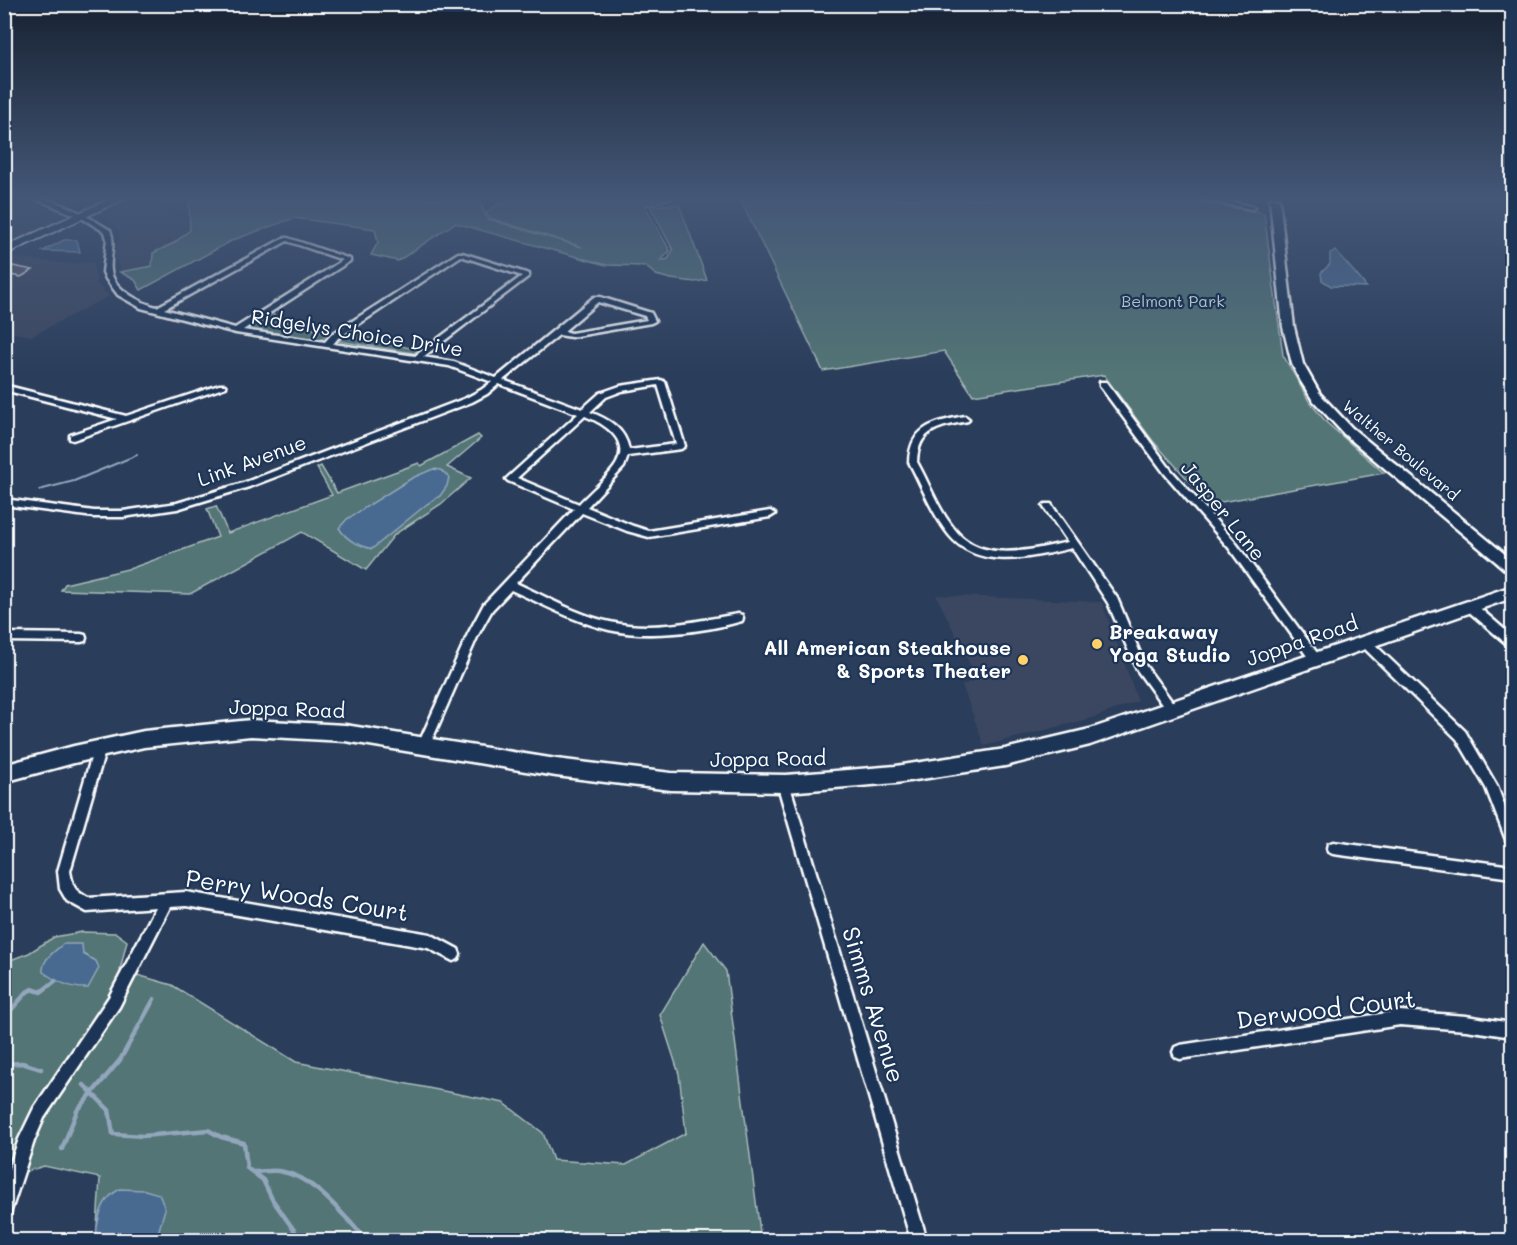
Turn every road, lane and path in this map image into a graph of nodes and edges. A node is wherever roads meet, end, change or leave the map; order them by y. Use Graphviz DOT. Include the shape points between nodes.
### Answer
graph roads {
  1 [pos="108,257"];
  2 [pos="253,257"];
  3 [pos="339,257"];
  4 [pos="455,257"];
  5 [pos="470,257"];
  6 [pos="1280,257"];
  7 [pos="158,310"];
  8 [pos="236,331"];
  9 [pos="558,332"];
  10 [pos="328,344"];
  11 [pos="418,357"];
  12 [pos="498,381"];
  13 [pos="1103,384"];
  14 [pos="4,387"];
  15 [pos="222,387"];
  16 [pos="583,412"];
  17 [pos="126,419"];
  18 [pos="965,419"];
  19 [pos="73,437"];
  20 [pos="625,453"];
  21 [pos="4,502"];
  22 [pos="1048,506"];
  23 [pos="581,509"];
  24 [pos="770,514"];
  25 [pos="1075,544"];
  26 [pos="1512,567"];
  27 [pos="508,584"];
  28 [pos="1512,592"];
  29 [pos="1471,606"];
  30 [pos="738,618"];
  31 [pos="5,638"];
  32 [pos="81,638"];
  33 [pos="1512,642"];
  34 [pos="1366,643"];
  35 [pos="1316,660"];
  36 [pos="1172,710"];
  37 [pos="424,746"];
  38 [pos="100,748"];
  39 [pos="4,774"];
  40 [pos="783,783"];
  41 [pos="1512,841"];
  42 [pos="1333,848"];
  43 [pos="1512,872"];
  44 [pos="166,898"];
  45 [pos="453,954"];
  46 [pos="1512,1030"];
  47 [pos="1180,1052"];
  48 [pos="4,1208"];
  49 [pos="919,1240"];
  1 -- 7 [label="street, Ridgelys Choice Drive" via="107,272 115,286 134,301"];
  2 -- 7 [label="street"];
  3 -- 8 [label="street" via="348,260"];
  4 -- 10 [label="street"];
  5 -- 11 [label="street" via="527,275"];
  6 -- 26 [label="main road, Walther Boulevard" via="1290,346 1302,377 1348,431"];
  7 -- 8 [label="street, Ridgelys Choice Drive"];
  8 -- 10 [label="street, Ridgelys Choice Drive"];
  9 -- 9 [label="street, Link Avenue" via="597,299 652,319 644,324 571,335"];
  9 -- 12 [label="street, Link Avenue"];
  10 -- 11 [label="street, Ridgelys Choice Drive"];
  11 -- 12 [label="street, Ridgelys Choice Drive"];
  12 -- 16 [label="street, Ridgelys Choice Drive"];
  12 -- 21 [label="street, Link Avenue" via="469,400 246,485 185,504 133,513 94,514"];
  13 -- 35 [label="street, Jasper Lane" via="1168,472 1232,545"];
  14 -- 17 [label="street"];
  15 -- 17 [label="street"];
  16 -- 20 [label="street, Ridgelys Choice Drive" via="618,431"];
  16 -- 20 [label="street" via="612,391 661,382 681,446"];
  16 -- 23 [label="street" via="511,479"];
  17 -- 19 [label="street"];
  18 -- 25 [label="street" via="924,430 912,452 913,462 953,534 971,548 999,554 1035,553"];
  20 -- 23 [label="street" via="618,469"];
  22 -- 25 [label="street"];
  23 -- 24 [label="street" via="649,534"];
  23 -- 27 [label="street"];
  25 -- 36 [label="street" via="1118,610 1141,667"];
  27 -- 30 [label="street" via="591,620 624,629 670,629"];
  27 -- 37 [label="street" via="481,619"];
  28 -- 29 [label="main road, Joppa Road"];
  29 -- 33 [label="street"];
  29 -- 34 [label="main road, Joppa Road"];
  31 -- 32 [label="street"];
  34 -- 35 [label="main road, Joppa Road"];
  34 -- 41 [label="street" via="1461,735 1491,786"];
  35 -- 36 [label="main road, Joppa Road"];
  36 -- 40 [label="main road, Joppa Road" via="1061,745 1001,758 888,775"];
  37 -- 38 [label="main road, Joppa Road" via="332,731 250,728 182,733"];
  37 -- 40 [label="main road, Joppa Road" via="642,778"];
  38 -- 39 [label="main road, Joppa Road"];
  38 -- 44 [label="street, Perry Woods Court" via="66,861 67,889 80,902 96,906"];
  40 -- 49 [label="street, Simms Avenue"];
  42 -- 43 [label="street"];
  44 -- 45 [label="street, Perry Woods Court" via="382,931 437,943"];
  44 -- 48 [label="street" via="114,1002 39,1113"];
  46 -- 47 [label="street, Derwood Court" via="1400,1018"];
}
